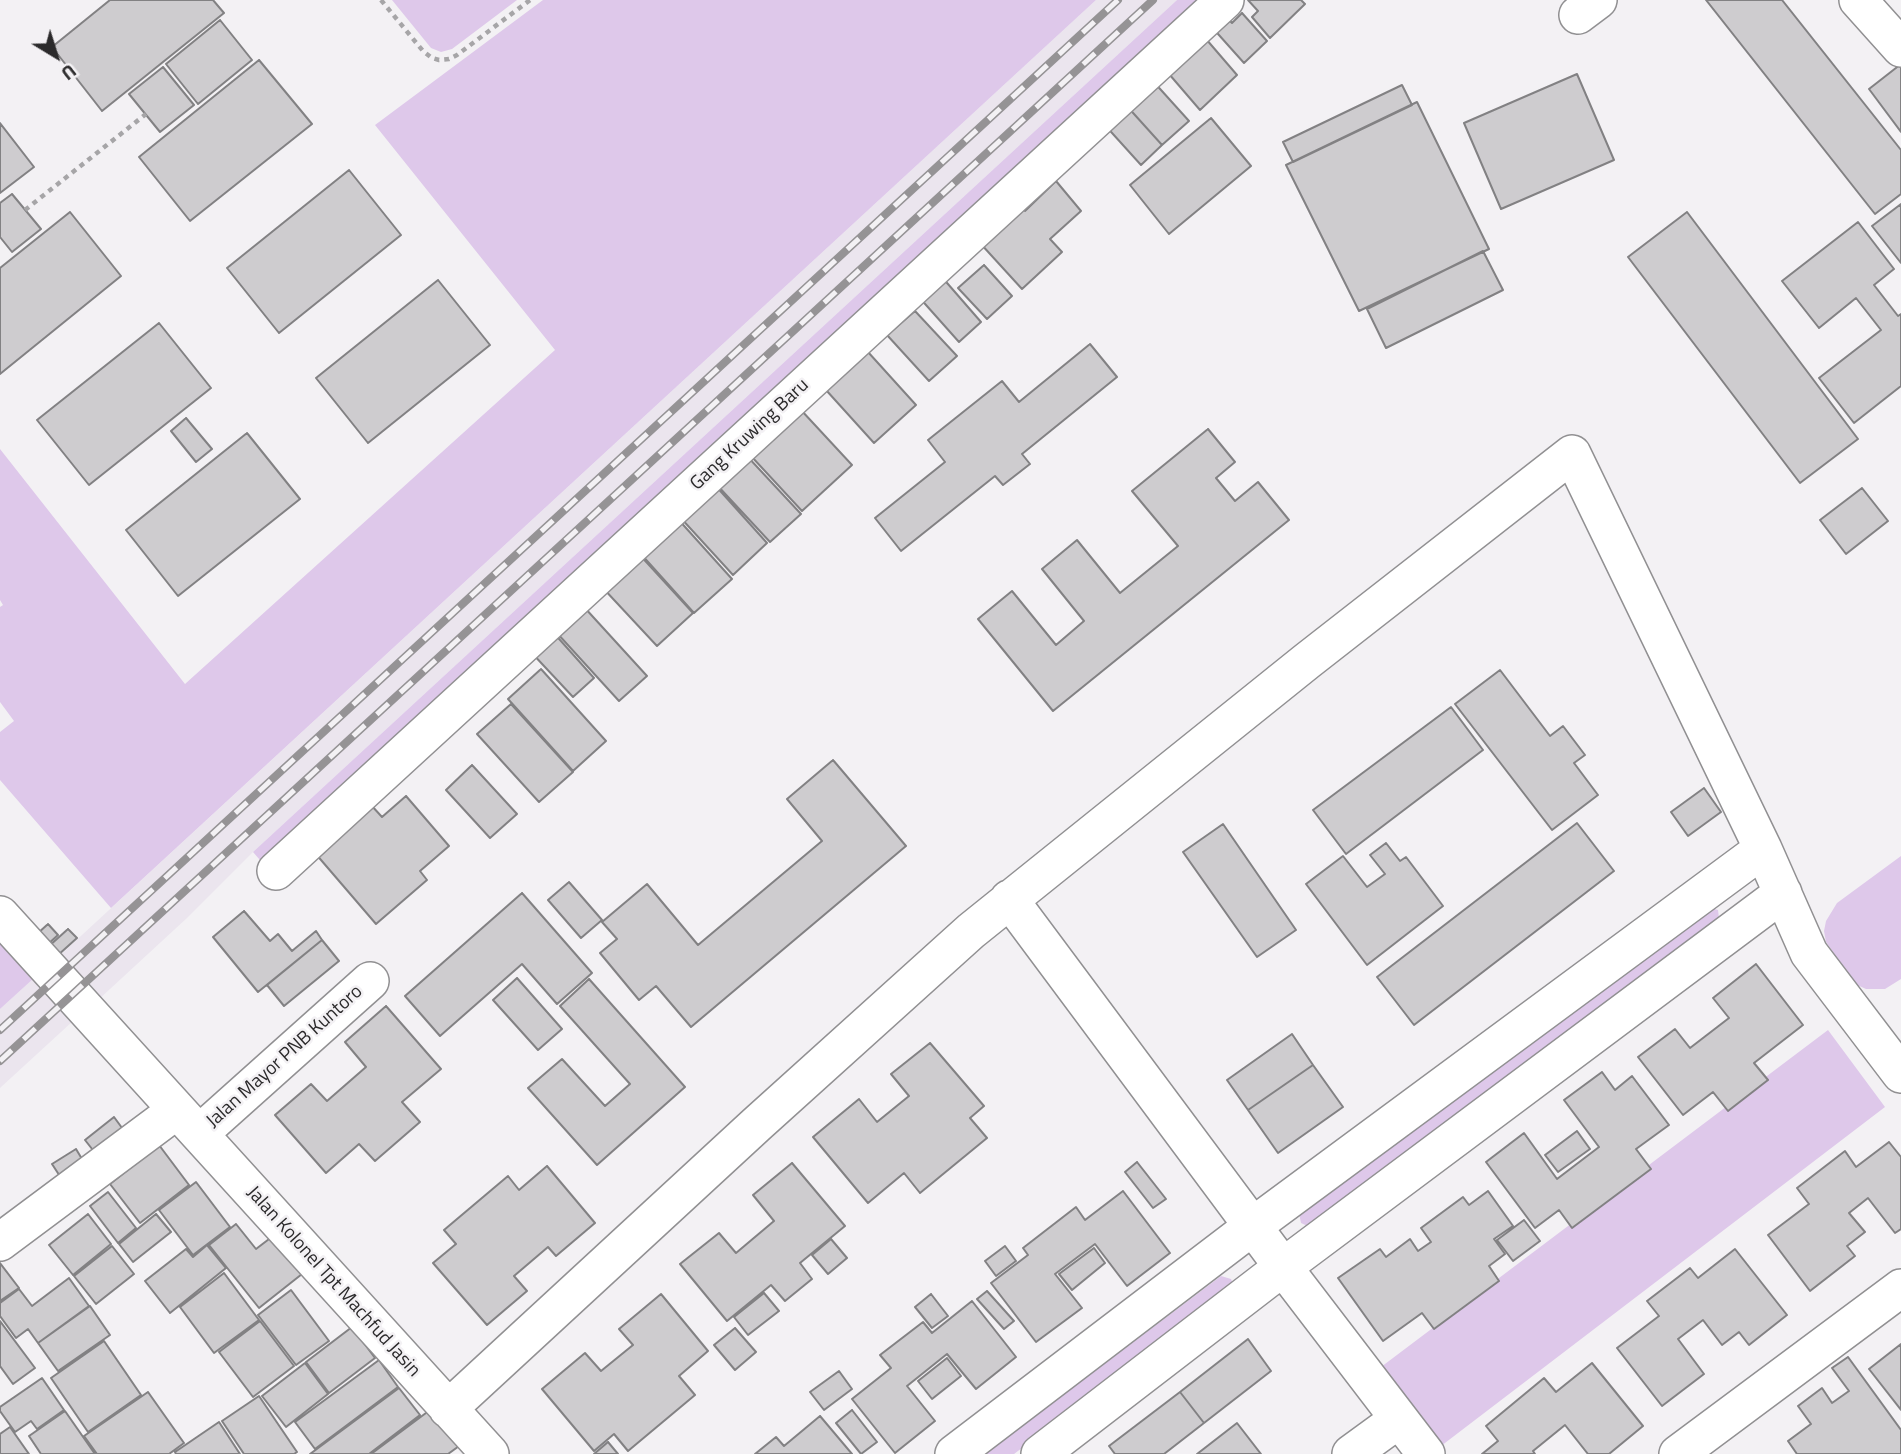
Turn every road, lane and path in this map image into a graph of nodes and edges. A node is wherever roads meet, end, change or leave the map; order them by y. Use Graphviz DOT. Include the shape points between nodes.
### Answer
graph roads {
  1 [pos="381,0"];
  2 [pos="530,0"];
  3 [pos="1225,0"];
  4 [pos="1858,0"];
  5 [pos="1901,48"];
  6 [pos="146,114"];
  7 [pos="25,210"];
  8 [pos="1763,849"];
  9 [pos="276,870"];
  10 [pos="1783,893"];
  11 [pos="1009,899"];
  12 [pos="0,915"];
  13 [pos="370,981"];
  14 [pos="1901,1074"];
  15 [pos="188,1122"];
  16 [pos="1253,1226"];
  17 [pos="0,1242"];
  18 [pos="1283,1267"];
  19 [pos="1901,1288"];
  20 [pos="449,1409"];
  21 [pos="1399,1419"];
  22 [pos="490,1454"];
  23 [pos="954,1454"];
  24 [pos="1040,1454"];
  25 [pos="1351,1454"];
  26 [pos="1426,1454"];
  27 [pos="1678,1454"];
  1 -- 2 [label="path" via="423,51 439,60 457,55"];
  3 -- 9 [label="street, Gang Kruwing Baru"];
  4 -- 5 [label="street"];
  6 -- 7 [label="path"];
  8 -- 10 [label="street"];
  8 -- 11 [label="street" via="1572,454"];
  8 -- 16 [label="street"];
  10 -- 14 [label="street" via="1809,953"];
  10 -- 18 [label="street"];
  11 -- 16 [label="street"];
  11 -- 20 [label="street" via="767,1114"];
  12 -- 15 [label="street, Jalan Kolonel Tpt Machfud Jasin"];
  13 -- 15 [label="street, Jalan Mayor PNB Kuntoro"];
  15 -- 17 [label="street, Jalan Mayor PNB Kuntoro"];
  15 -- 20 [label="street, Jalan Kolonel Tpt Machfud Jasin"];
  16 -- 18 [label="street"];
  16 -- 23 [label="street"];
  18 -- 21 [label="street"];
  18 -- 24 [label="street"];
  19 -- 27 [label="street"];
  20 -- 22 [label="street, Jalan Kolonel Tpt Machfud Jasin"];
  21 -- 25 [label="street"];
  21 -- 26 [label="street"];
}
